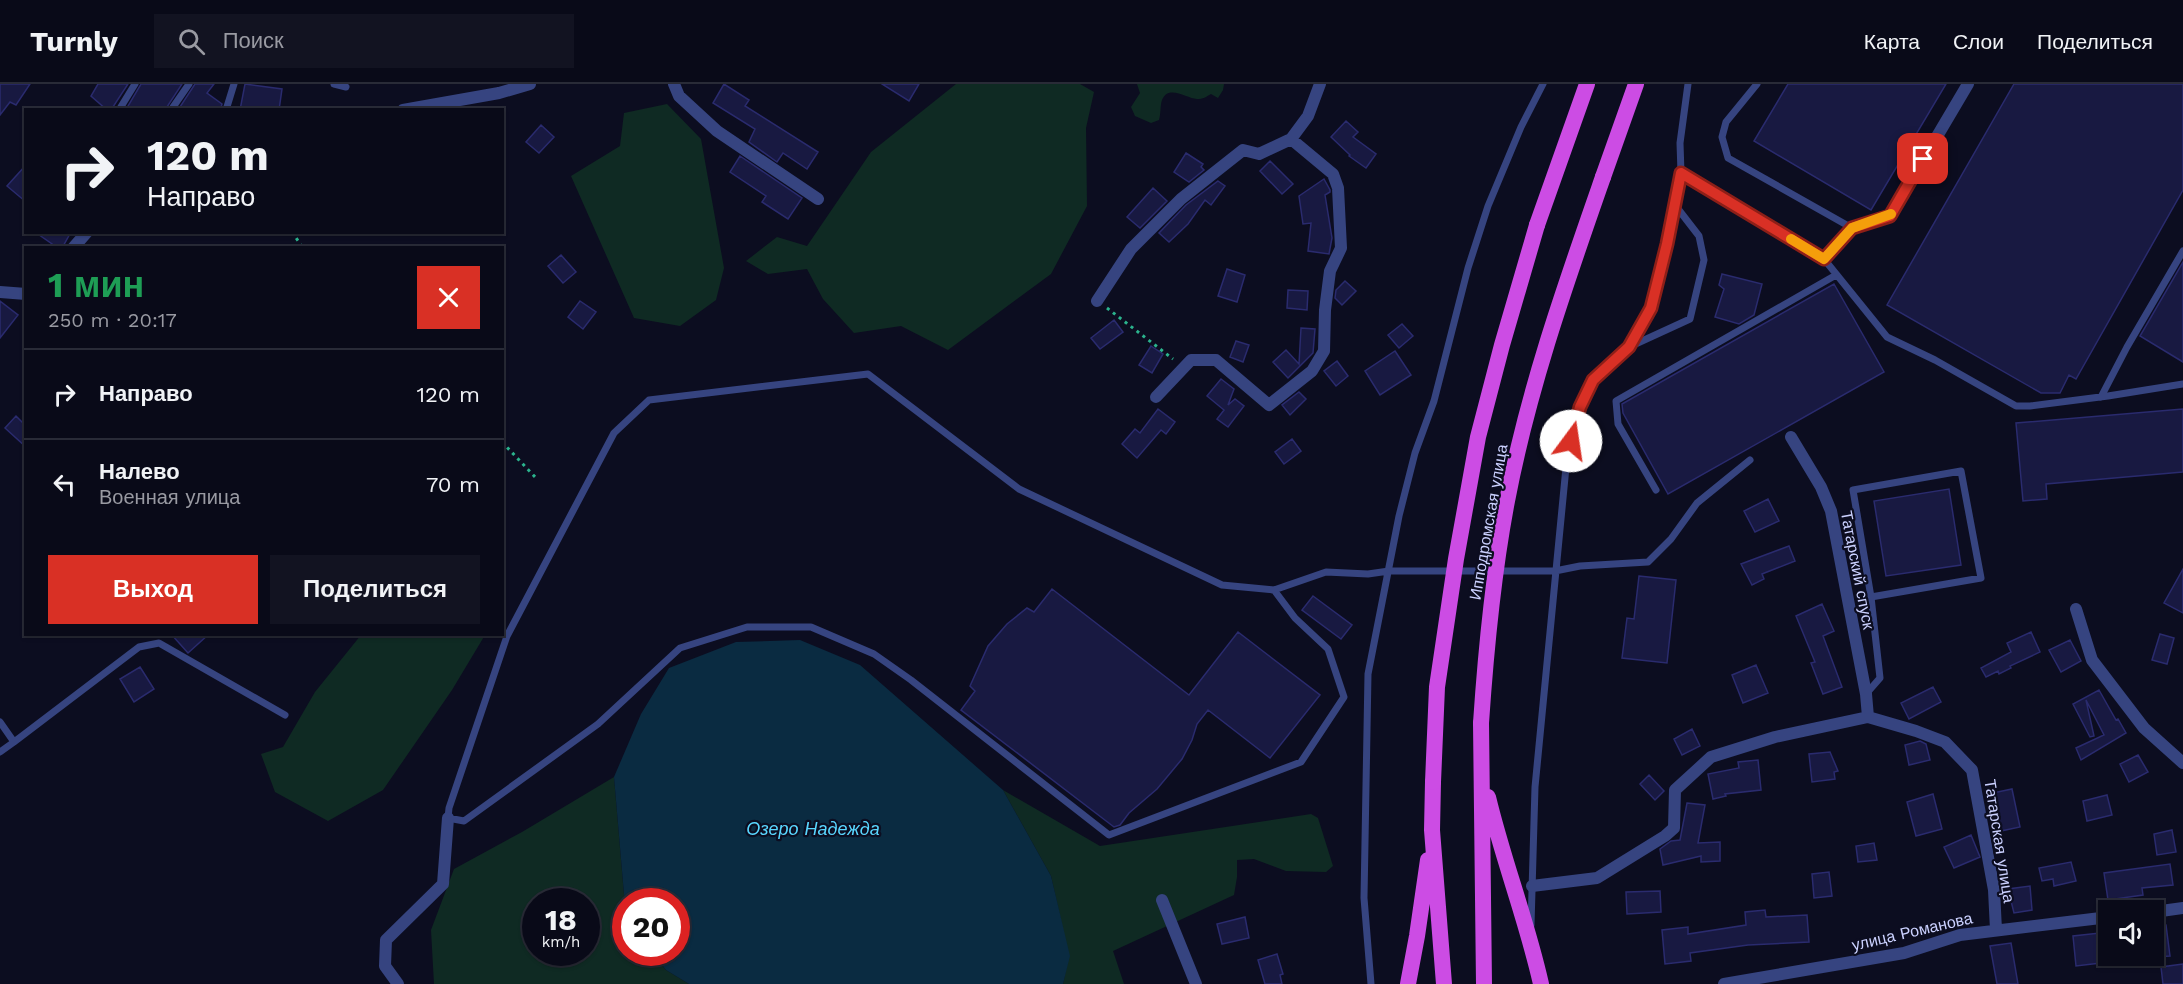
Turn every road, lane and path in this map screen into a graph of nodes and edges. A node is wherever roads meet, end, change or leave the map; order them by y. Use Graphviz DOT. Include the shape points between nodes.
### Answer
graph roads {
  1 [pos="135,84"];
  2 [pos="189,84"];
  3 [pos="234,84"];
  4 [pos="334,84"];
  5 [pos="530,84"];
  6 [pos="674,84"];
  7 [pos="1320,84"];
  8 [pos="1543,84"];
  9 [pos="1587,84"];
  10 [pos="1636,84"];
  11 [pos="1688,84"];
  12 [pos="1757,84"];
  13 [pos="1968,84"];
  14 [pos="346,87"];
  15 [pos="120,108"];
  16 [pos="172,108"];
  17 [pos="227,108"];
  18 [pos="414,108"];
  19 [pos="1292,139"];
  20 [pos="1681,173"];
  21 [pos="818,199"];
  22 [pos="1675,206"];
  23 [pos="1852,228"];
  24 [pos="85,234"];
  25 [pos="75,246"];
  26 [pos="2183,251"];
  27 [pos="1824,259"];
  28 [pos="1836,275"];
  29 [pos="0,291"];
  30 [pos="24,294"];
  31 [pos="1097,301"];
  32 [pos="1629,347"];
  33 [pos="1185,367"];
  34 [pos="2183,384"];
  35 [pos="2101,397"];
  36 [pos="1156,398"];
  37 [pos="1791,437"];
  38 [pos="504,444"];
  39 [pos="1750,460"];
  40 [pos="537,479"];
  41 [pos="1656,490"];
  42 [pos="1389,571"];
  43 [pos="1555,571"];
  44 [pos="1274,590"];
  45 [pos="1871,597"];
  46 [pos="2076,609"];
  47 [pos="1866,694"];
  48 [pos="285,715"];
  49 [pos="1868,717"];
  50 [pos="0,722"];
  51 [pos="14,742"];
  52 [pos="0,752"];
  53 [pos="2183,763"];
  54 [pos="1481,766"];
  55 [pos="448,818"];
  56 [pos="1432,830"];
  57 [pos="1532,886"];
  58 [pos="1162,900"];
  59 [pos="2183,908"];
  60 [pos="2164,911"];
  61 [pos="2098,918"];
  62 [pos="1996,930"];
  63 [pos="1531,940"];
  64 [pos="398,984"];
  65 [pos="1196,984"];
  66 [pos="1371,984"];
  67 [pos="1408,984"];
  68 [pos="1444,984"];
  69 [pos="1484,984"];
  70 [pos="1541,984"];
  71 [pos="1724,984"];
  1 -- 15 [label="lane"];
  2 -- 16 [label="lane"];
  3 -- 17 [label="lane"];
  4 -- 14 [label="lane"];
  5 -- 18 [label="street"];
  6 -- 21 [label="street" via="679,96 717,131"];
  7 -- 19 [label="street" via="1308,116"];
  8 -- 42 [label="lane" via="1488,206 1468,268 1434,401 1415,453"];
  9 -- 56 [label="highway, Ипподромская улица, bridge" via="1537,225 1478,437 1437,687"];
  10 -- 54 [label="highway, Ипподромская улица, bridge" via="1559,305 1521,436 1496,566 1481,723"];
  11 -- 20 [label="lane" via="1680,143"];
  12 -- 23 [label="lane" via="1726,122 1722,137 1728,158"];
  13 -- 23 [label="street" via="1890,216"];
  19 -- 31 [label="street" via="1259,153 1243,150 1181,199 1131,249"];
  19 -- 33 [label="street" via="1333,174 1338,188 1341,248 1330,271 1324,351 1311,371 1269,405 1216,360 1191,360"];
  20 -- 22 [label="lane"];
  20 -- 27 [label="lane"];
  22 -- 32 [label="lane" via="1651,308"];
  22 -- 32 [label="lane" via="1699,236 1704,260 1690,319"];
  23 -- 27 [label="street"];
  24 -- 25 [label="street"];
  26 -- 35 [label="lane"];
  27 -- 28 [label="lane"];
  28 -- 35 [label="lane" via="1887,337 2016,406"];
  28 -- 41 [label="lane" via="1616,401 1618,424"];
  29 -- 30 [label="street"];
  31 -- 33 [label="path"];
  32 -- 43 [label="lane" via="1593,380 1580,407 1567,457"];
  33 -- 36 [label="street"];
  34 -- 35 [label="lane"];
  37 -- 47 [label="street, Татарский спуск" via="1831,511"];
  38 -- 40 [label="path"];
  39 -- 43 [label="lane" via="1697,503 1648,562"];
  42 -- 43 [label="lane"];
  42 -- 44 [label="lane" via="1326,572"];
  42 -- 66 [label="lane" via="1368,675 1364,898"];
  43 -- 57 [label="lane" via="1535,788"];
  44 -- 55 [label="lane" via="1222,585 1018,489 868,374 649,400 614,433 507,636"];
  44 -- 55 [label="lane" via="1295,618 1328,649 1344,697 1301,762 1109,835 874,654 811,627 747,627 680,648 598,724 464,821"];
  45 -- 45 [label="lane" via="1981,578 1961,471 1853,489"];
  45 -- 47 [label="lane" via="1880,678"];
  46 -- 53 [label="street" via="2092,660 2144,728"];
  47 -- 49 [label="street, Татарский спуск"];
  48 -- 51 [label="lane" via="159,643 139,647"];
  49 -- 57 [label="street" via="1775,737 1711,757 1675,790 1674,828 1665,836 1597,878"];
  49 -- 62 [label="street, Татарская улица" via="1945,742 1972,770 1994,890"];
  50 -- 51 [label="lane"];
  51 -- 52 [label="lane"];
  54 -- 63 [label="highway" via="1496,830"];
  54 -- 69 [label="highway, Ипподромская улица"];
  55 -- 64 [label="street" via="443,884 386,940 385,966"];
  56 -- 67 [label="highway"];
  56 -- 68 [label="highway, Ипподромская улица"];
  57 -- 63 [label="lane"];
  58 -- 65 [label="street"];
  59 -- 60 [label="street"];
  61 -- 62 [label="street, улица Романова"];
  62 -- 71 [label="street, улица Романова" via="1960,935 1904,953"];
  63 -- 70 [label="highway"];
}
